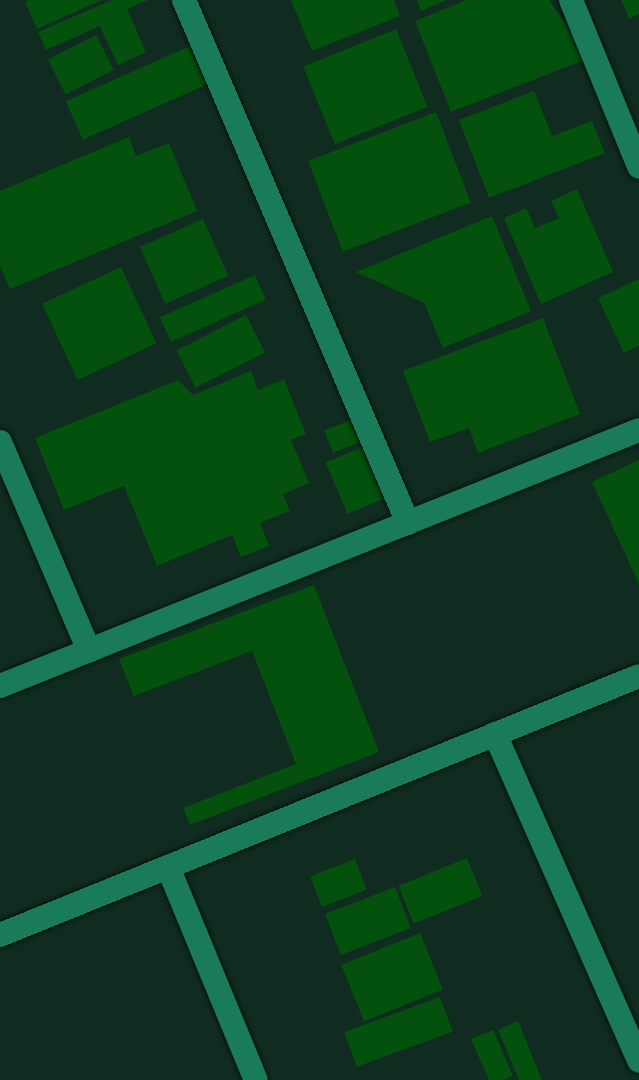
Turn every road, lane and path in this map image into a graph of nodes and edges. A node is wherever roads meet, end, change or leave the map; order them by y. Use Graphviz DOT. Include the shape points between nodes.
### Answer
graph roads {
  1 [pos="184,0"];
  2 [pos="571,0"];
  3 [pos="639,167"];
  4 [pos="639,430"];
  5 [pos="0,442"];
  6 [pos="408,523"];
  7 [pos="89,651"];
  8 [pos="639,676"];
  9 [pos="0,686"];
  10 [pos="495,734"];
  11 [pos="168,867"];
  12 [pos="0,935"];
  13 [pos="639,1061"];
  14 [pos="256,1080"];
  1 -- 6 [label="street"];
  2 -- 3 [label="street"];
  4 -- 6 [label="street"];
  5 -- 7 [label="street"];
  6 -- 7 [label="street"];
  7 -- 9 [label="street"];
  8 -- 10 [label="street"];
  10 -- 11 [label="street"];
  10 -- 13 [label="street"];
  11 -- 12 [label="street"];
  11 -- 14 [label="street"];
}
